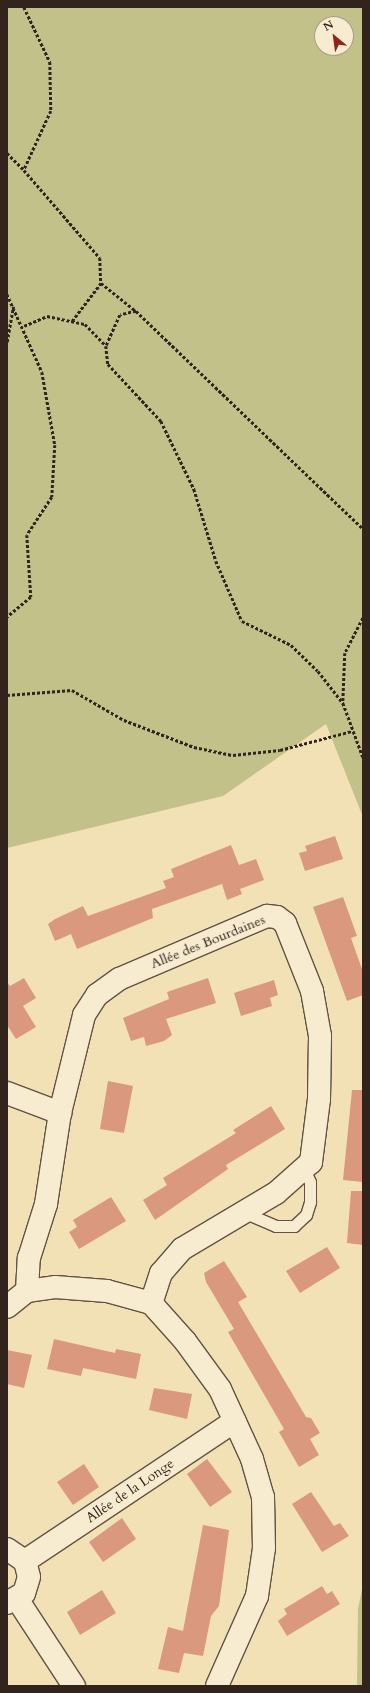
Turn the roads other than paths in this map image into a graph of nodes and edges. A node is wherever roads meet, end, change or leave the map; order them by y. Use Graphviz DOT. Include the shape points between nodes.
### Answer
graph roads {
  1 [pos="7,1093"];
  2 [pos="60,1113"];
  3 [pos="305,1171"];
  4 [pos="242,1212"];
  5 [pos="27,1291"];
  6 [pos="151,1303"];
  7 [pos="7,1307"];
  8 [pos="235,1420"];
  9 [pos="16,1555"];
  10 [pos="12,1601"];
  11 [pos="74,1686"];
  12 [pos="217,1686"];
  1 -- 2 [label="street"];
  2 -- 3 [label="street, Allée des Bourdaines" via="77,1034 84,1015 97,995 119,979 175,954 267,916 277,917 284,923 312,991 320,1036 315,1144"];
  2 -- 5 [label="street, Allée des Bourdaines" via="46,1204 30,1258"];
  3 -- 4 [label="street"];
  3 -- 4 [label="lane" via="310,1182 310,1202 306,1215 294,1226 276,1226"];
  4 -- 6 [label="street" via="182,1249 161,1273"];
  5 -- 6 [label="street" via="55,1287 107,1291"];
  5 -- 7 [label="street"];
  6 -- 8 [label="street" via="185,1341 220,1389"];
  8 -- 9 [label="street, Allée de la Longe"];
  8 -- 12 [label="street" via="252,1459 263,1497 264,1548 257,1596"];
  9 -- 10 [label="street" via="28,1586"];
  10 -- 11 [label="street"];
}
